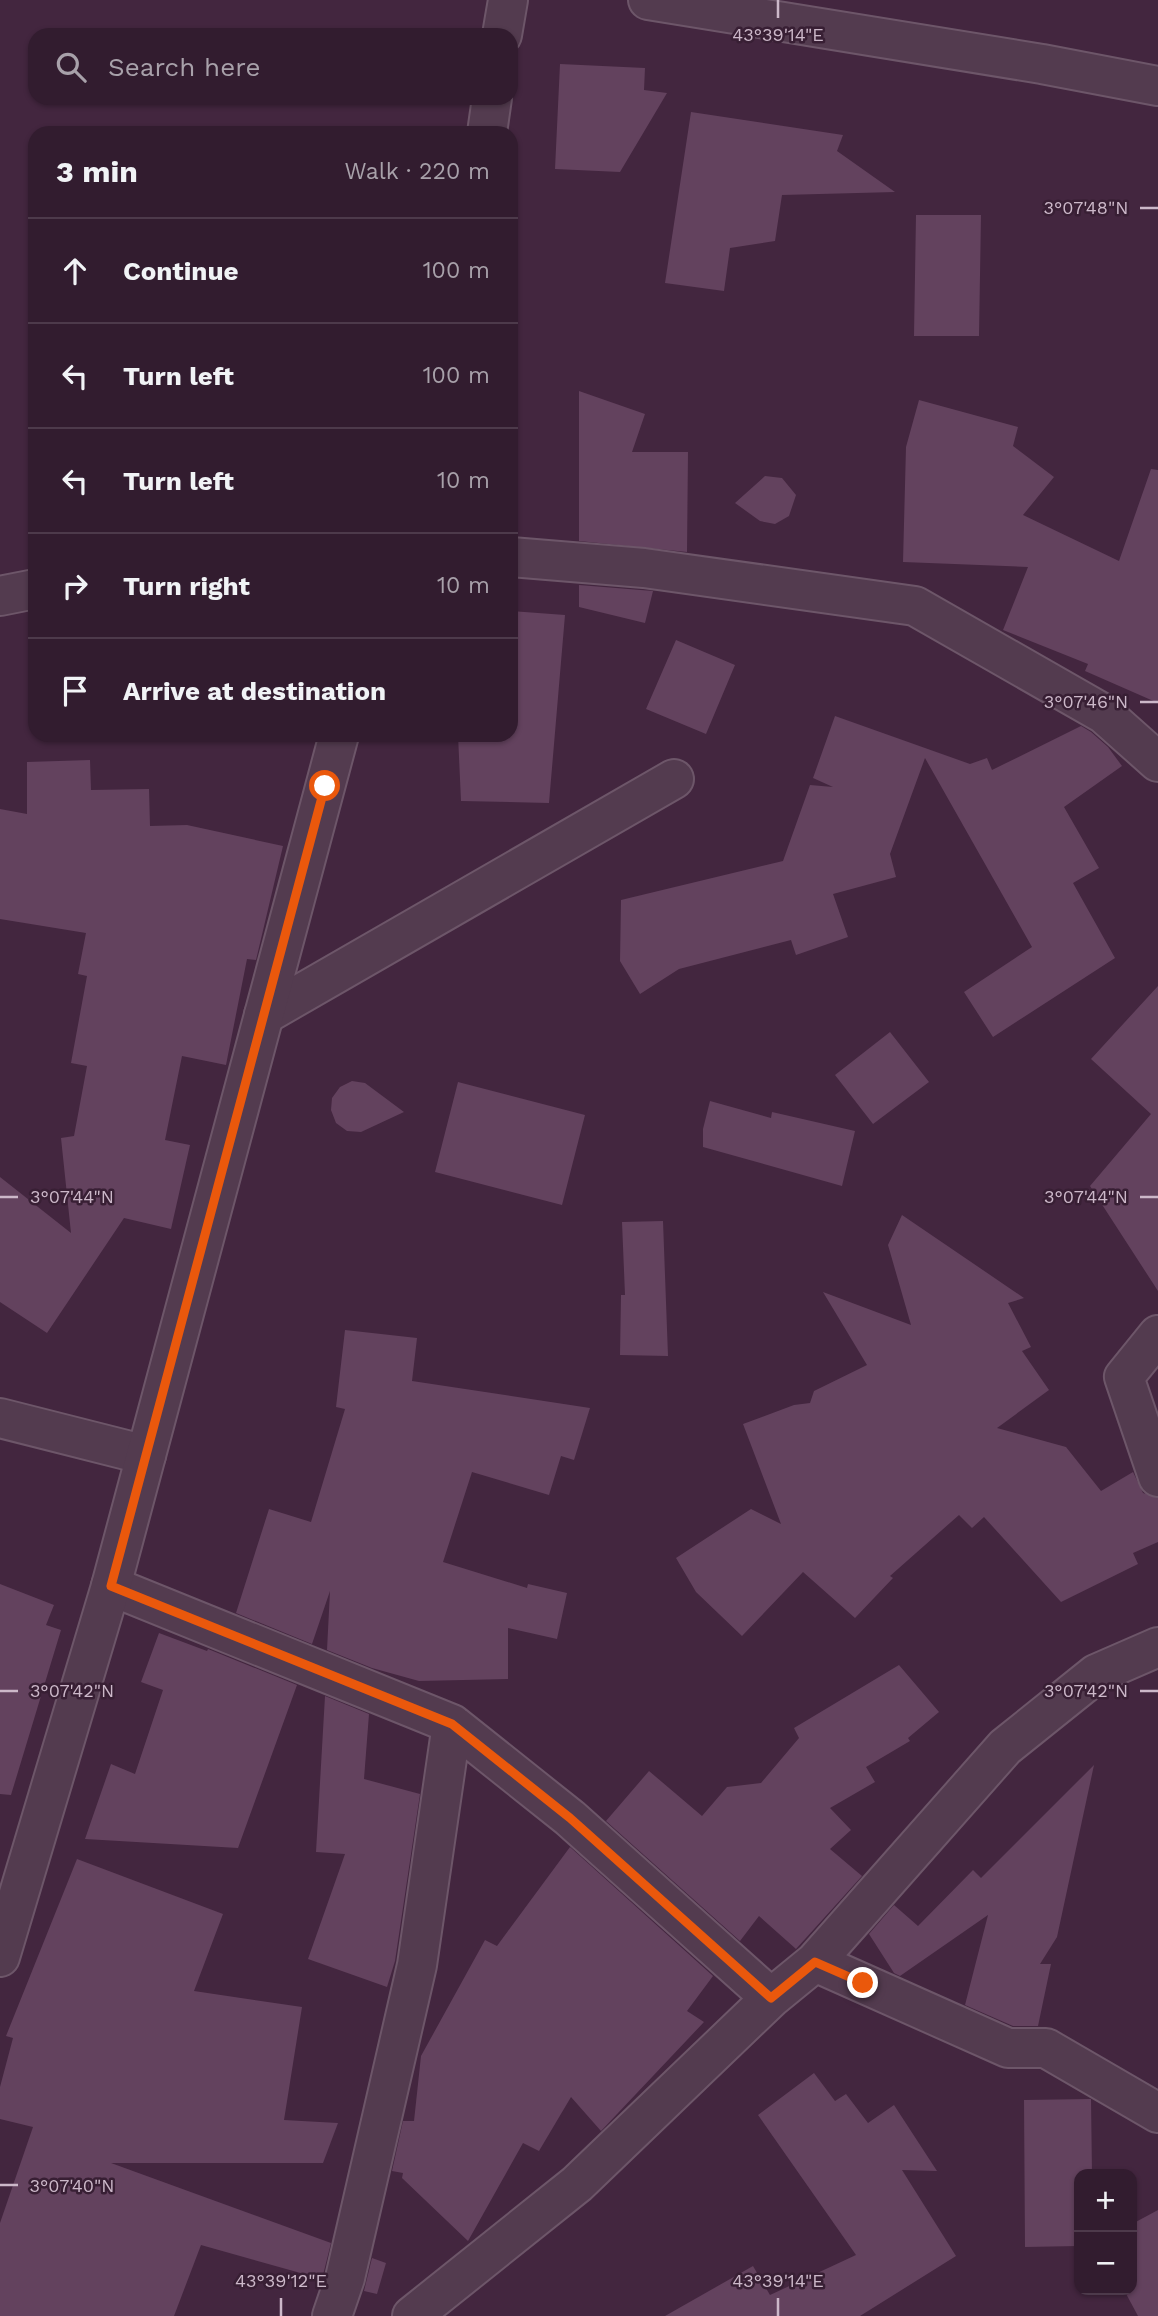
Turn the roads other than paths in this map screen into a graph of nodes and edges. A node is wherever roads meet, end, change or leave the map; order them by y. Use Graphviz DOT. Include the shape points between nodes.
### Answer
graph roads {
  1 [pos="508,0"];
  2 [pos="648,0"];
  3 [pos="503,28"];
  4 [pos="1158,86"];
  5 [pos="491,105"];
  6 [pos="488,126"];
  7 [pos="518,559"];
  8 [pos="28,590"];
  9 [pos="0,596"];
  10 [pos="337,742"];
  11 [pos="1158,762"];
  12 [pos="674,779"];
  13 [pos="264,1015"];
  14 [pos="1158,1335"];
  15 [pos="0,1418"];
  16 [pos="146,1455"];
  17 [pos="1158,1477"];
  18 [pos="111,1586"];
  19 [pos="1158,1647"];
  20 [pos="452,1724"];
  21 [pos="0,1957"];
  22 [pos="815,1962"];
  23 [pos="771,1998"];
  24 [pos="1158,2113"];
  25 [pos="332,2316"];
  26 [pos="412,2316"];
  1 -- 3 [label="street"];
  2 -- 4 [label="street"];
  5 -- 6 [label="street"];
  7 -- 11 [label="street" via="644,568 915,606 1104,714"];
  8 -- 9 [label="street"];
  10 -- 13 [label="street"];
  12 -- 13 [label="street"];
  13 -- 16 [label="street"];
  14 -- 17 [label="street" via="1124,1377"];
  15 -- 16 [label="street"];
  16 -- 18 [label="street"];
  18 -- 20 [label="street"];
  18 -- 21 [label="street"];
  19 -- 22 [label="street" via="1096,1674 1005,1746"];
  20 -- 23 [label="street" via="570,1818"];
  20 -- 25 [label="street" via="417,1965 345,2278"];
  22 -- 23 [label="street"];
  22 -- 24 [label="street" via="1008,2048 1046,2048"];
  23 -- 26 [label="street" via="577,2184"];
}
